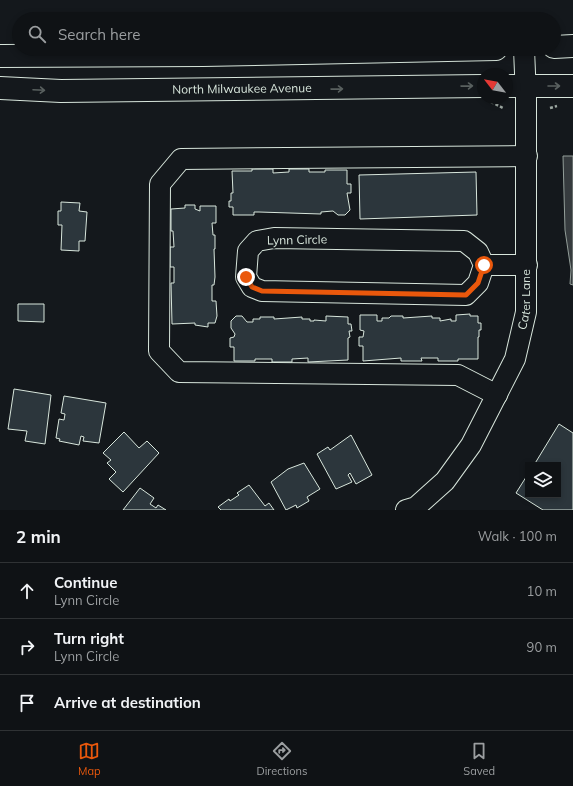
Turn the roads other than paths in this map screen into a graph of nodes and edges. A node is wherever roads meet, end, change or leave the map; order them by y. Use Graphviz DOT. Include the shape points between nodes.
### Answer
graph roads {
  1 [pos="573,46"];
  2 [pos="561,47"];
  3 [pos="0,56"];
  4 [pos="12,56"];
  5 [pos="522,56"];
  6 [pos="477,86"];
  7 [pos="516,86"];
  8 [pos="573,86"];
  9 [pos="0,88"];
  10 [pos="527,156"];
  11 [pos="484,265"];
  12 [pos="527,265"];
  13 [pos="497,395"];
  14 [pos="406,510"];
  1 -- 2 [label="main road"];
  3 -- 4 [label="main road"];
  5 -- 7 [label="street, Cater Lane"];
  9 -- 6 [label="main road, North Milwaukee Avenue, one-way" via="68,91"];
  7 -- 8 [label="main road, one-way"];
  7 -- 10 [label="street, Cater Lane"];
  10 -- 12 [label="street, Cater Lane"];
  10 -- 13 [label="street" via="181,159 160,184 159,351 179,372 458,375"];
  11 -- 11 [label="street, Lynn Circle" via="478,283 466,295 262,291 252,287 246,277 248,251 257,241 274,238 464,241 478,252"];
  11 -- 12 [label="street"];
  12 -- 13 [label="street, Cater Lane" via="526,312 515,359"];
  13 -- 14 [label="street, Cater Lane" via="471,445 445,481 416,506"];
}
